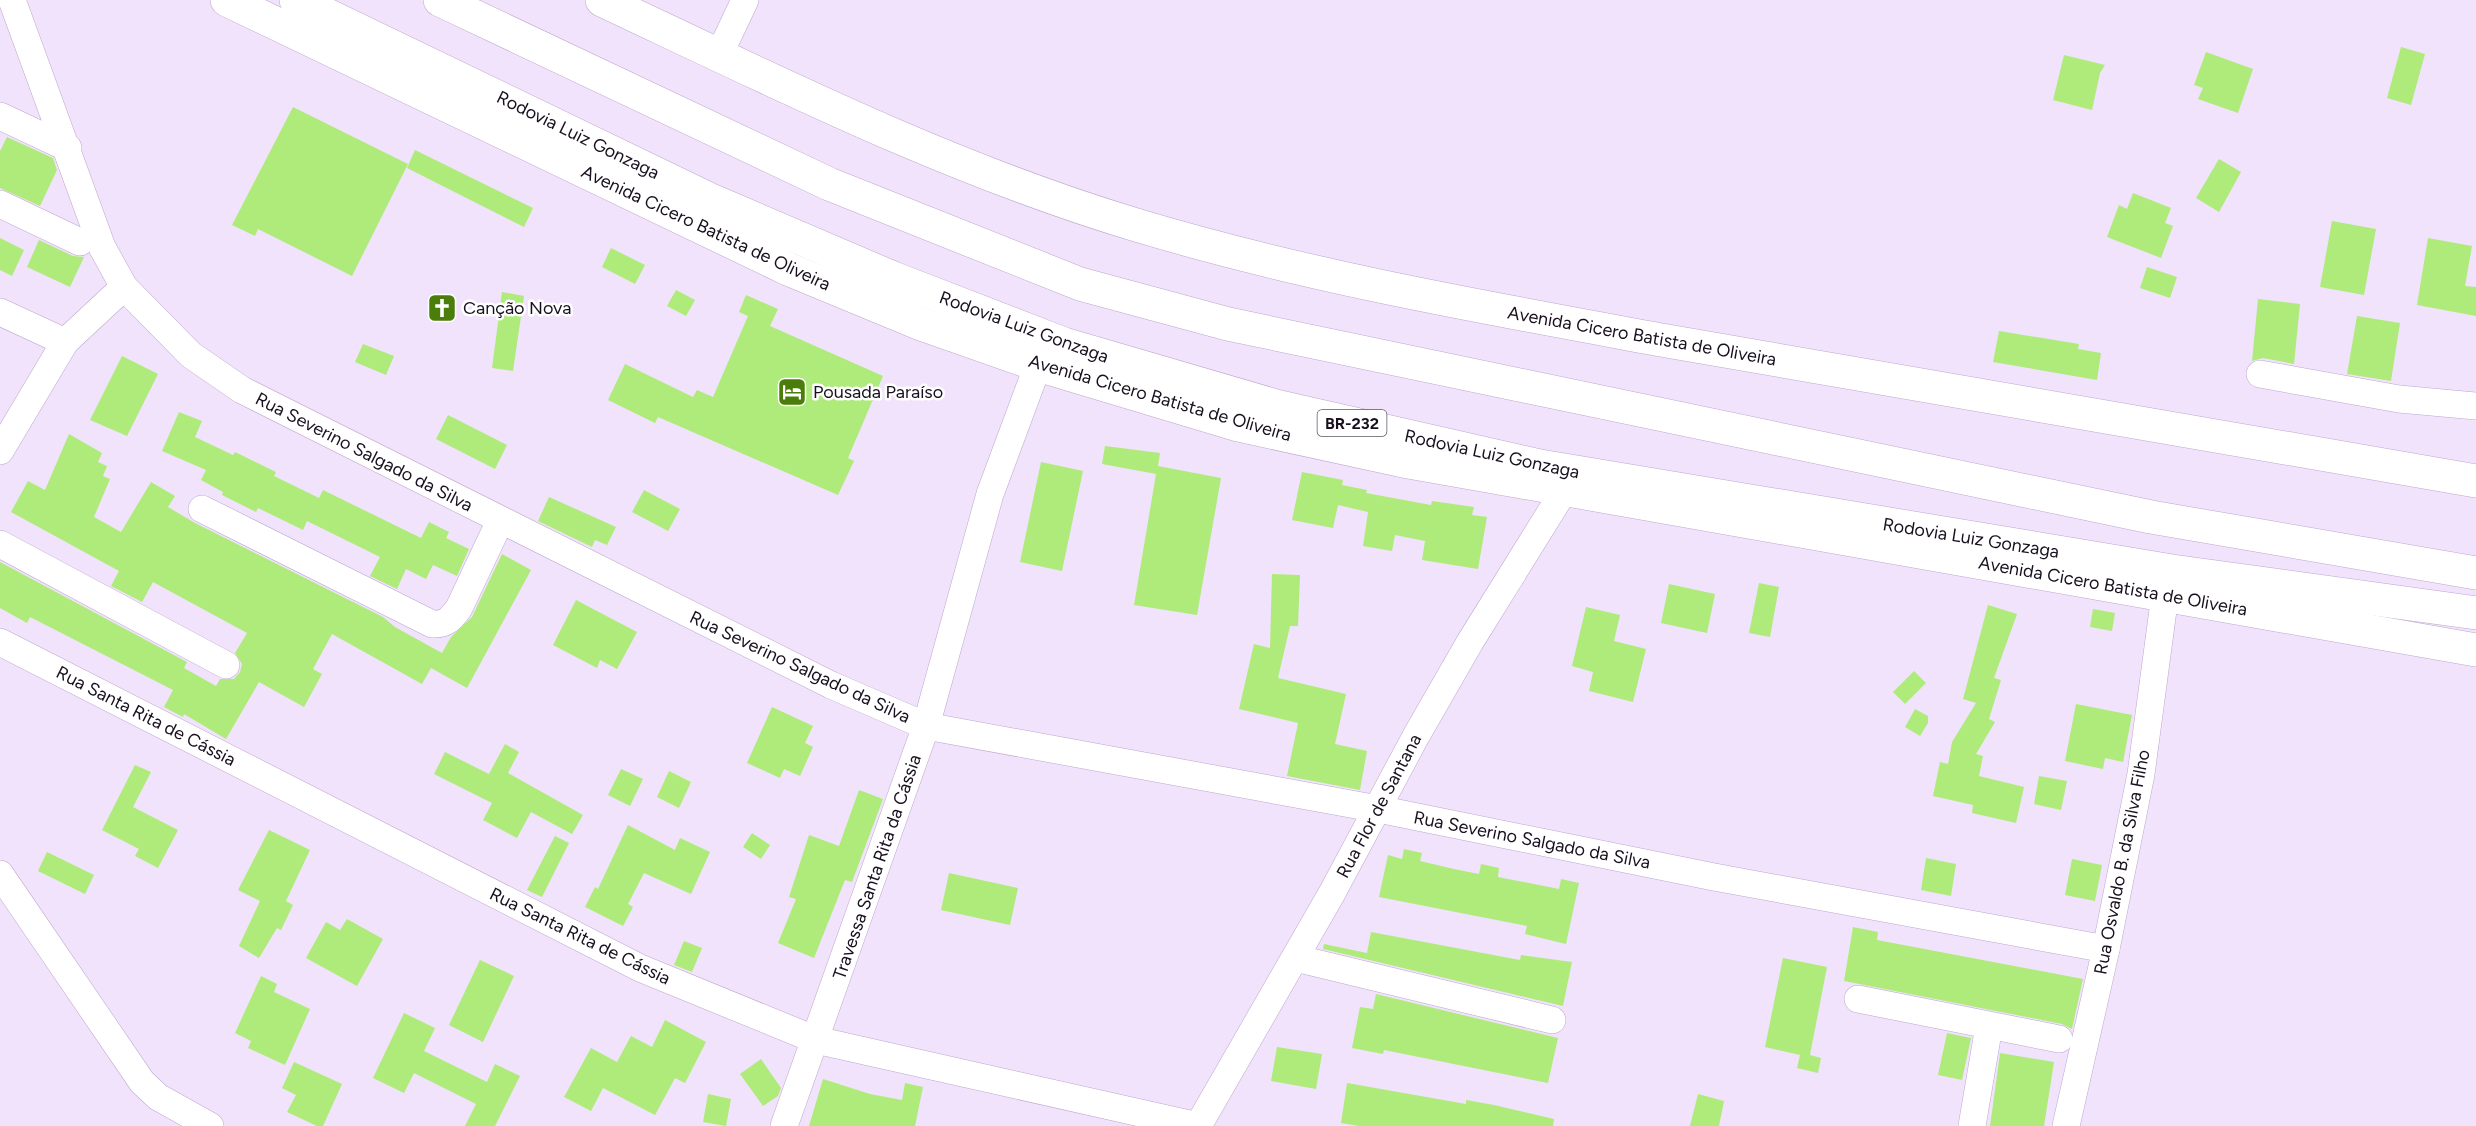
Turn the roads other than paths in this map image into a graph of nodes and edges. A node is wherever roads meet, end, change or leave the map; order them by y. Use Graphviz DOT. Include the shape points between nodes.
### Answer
graph roads {
  1 [pos="12,0"];
  2 [pos="227,0"];
  3 [pos="296,0"];
  4 [pos="440,0"];
  5 [pos="602,0"];
  6 [pos="745,0"];
  7 [pos="719,55"];
  8 [pos="0,116"];
  9 [pos="68,148"];
  10 [pos="0,204"];
  11 [pos="80,242"];
  12 [pos="124,287"];
  13 [pos="0,312"];
  14 [pos="65,342"];
  15 [pos="1038,365"];
  16 [pos="2260,374"];
  17 [pos="2476,406"];
  18 [pos="0,451"];
  19 [pos="2476,481"];
  20 [pos="1565,489"];
  21 [pos="202,509"];
  22 [pos="500,521"];
  23 [pos="0,544"];
  24 [pos="2476,573"];
  25 [pos="2165,595"];
  26 [pos="2476,613"];
  27 [pos="0,642"];
  28 [pos="2476,650"];
  29 [pos="226,665"];
  30 [pos="926,726"];
  31 [pos="1378,809"];
  32 [pos="0,874"];
  33 [pos="2106,950"];
  34 [pos="1295,958"];
  35 [pos="1858,999"];
  36 [pos="1552,1020"];
  37 [pos="1989,1026"];
  38 [pos="2059,1039"];
  39 [pos="816,1040"];
  40 [pos="210,1126"];
  41 [pos="784,1126"];
  42 [pos="1198,1126"];
  43 [pos="1972,1126"];
  44 [pos="2066,1126"];
  1 -- 9 [label="street, Rua Severino Salgado da Silva"];
  2 -- 15 [label="main road, Avenida Cicero Batista de Oliveira" via="788,268 921,324"];
  3 -- 26 [label="main road, Rodovia Luiz Gonzaga / BR-232" via="713,201 893,278 1064,344 1276,406 1540,466 2172,571"];
  4 -- 24 [label="main road" via="829,184 1080,284 1228,324 2139,514"];
  5 -- 7 [label="main road, Avenida Cicero Batista de Oliveira"];
  6 -- 7 [label="street"];
  7 -- 19 [label="main road, Avenida Cicero Batista de Oliveira" via="906,142 1020,186 1254,259 1536,317"];
  8 -- 9 [label="street"];
  9 -- 12 [label="street, Rua Severino Salgado da Silva" via="102,247"];
  10 -- 11 [label="street"];
  12 -- 14 [label="street"];
  12 -- 22 [label="street, Rua Severino Salgado da Silva" via="191,355 242,390"];
  13 -- 14 [label="street"];
  14 -- 18 [label="street"];
  15 -- 20 [label="main road, Avenida Cicero Batista de Oliveira" via="1239,425"];
  15 -- 30 [label="street, Travessa Santa Rita da Cássia" via="990,494"];
  16 -- 17 [label="street" via="2399,399"];
  20 -- 25 [label="main road, Avenida Cicero Batista de Oliveira"];
  20 -- 31 [label="street, Rua Flor de Santana" via="1470,642"];
  21 -- 22 [label="street" via="432,624 443,625 459,608"];
  22 -- 30 [label="street, Rua Severino Salgado da Silva" via="831,685"];
  23 -- 29 [label="street"];
  25 -- 28 [label="main road, Avenida Cicero Batista de Oliveira"];
  25 -- 33 [label="street, Rua Osvaldo B. da Silva Filho" via="2141,774"];
  27 -- 39 [label="street, Rua Santa Rita de Cássia" via="640,968"];
  30 -- 31 [label="street, Rua Severino Salgado da Silva"];
  30 -- 39 [label="street, Travessa Santa Rita da Cássia"];
  31 -- 33 [label="street, Rua Severino Salgado da Silva"];
  31 -- 34 [label="street, Rua Flor de Santana"];
  32 -- 40 [label="street" via="142,1083 158,1097"];
  33 -- 44 [label="street, Rua Osvaldo B. da Silva Filho"];
  34 -- 36 [label="street"];
  34 -- 42 [label="street, Rua Flor de Santana"];
  35 -- 37 [label="street"];
  37 -- 38 [label="street"];
  37 -- 43 [label="street"];
  39 -- 41 [label="street, Travessa Santa Rita da Cássia"];
  39 -- 42 [label="street, Rua Santa Rita de Cássia"];
}
